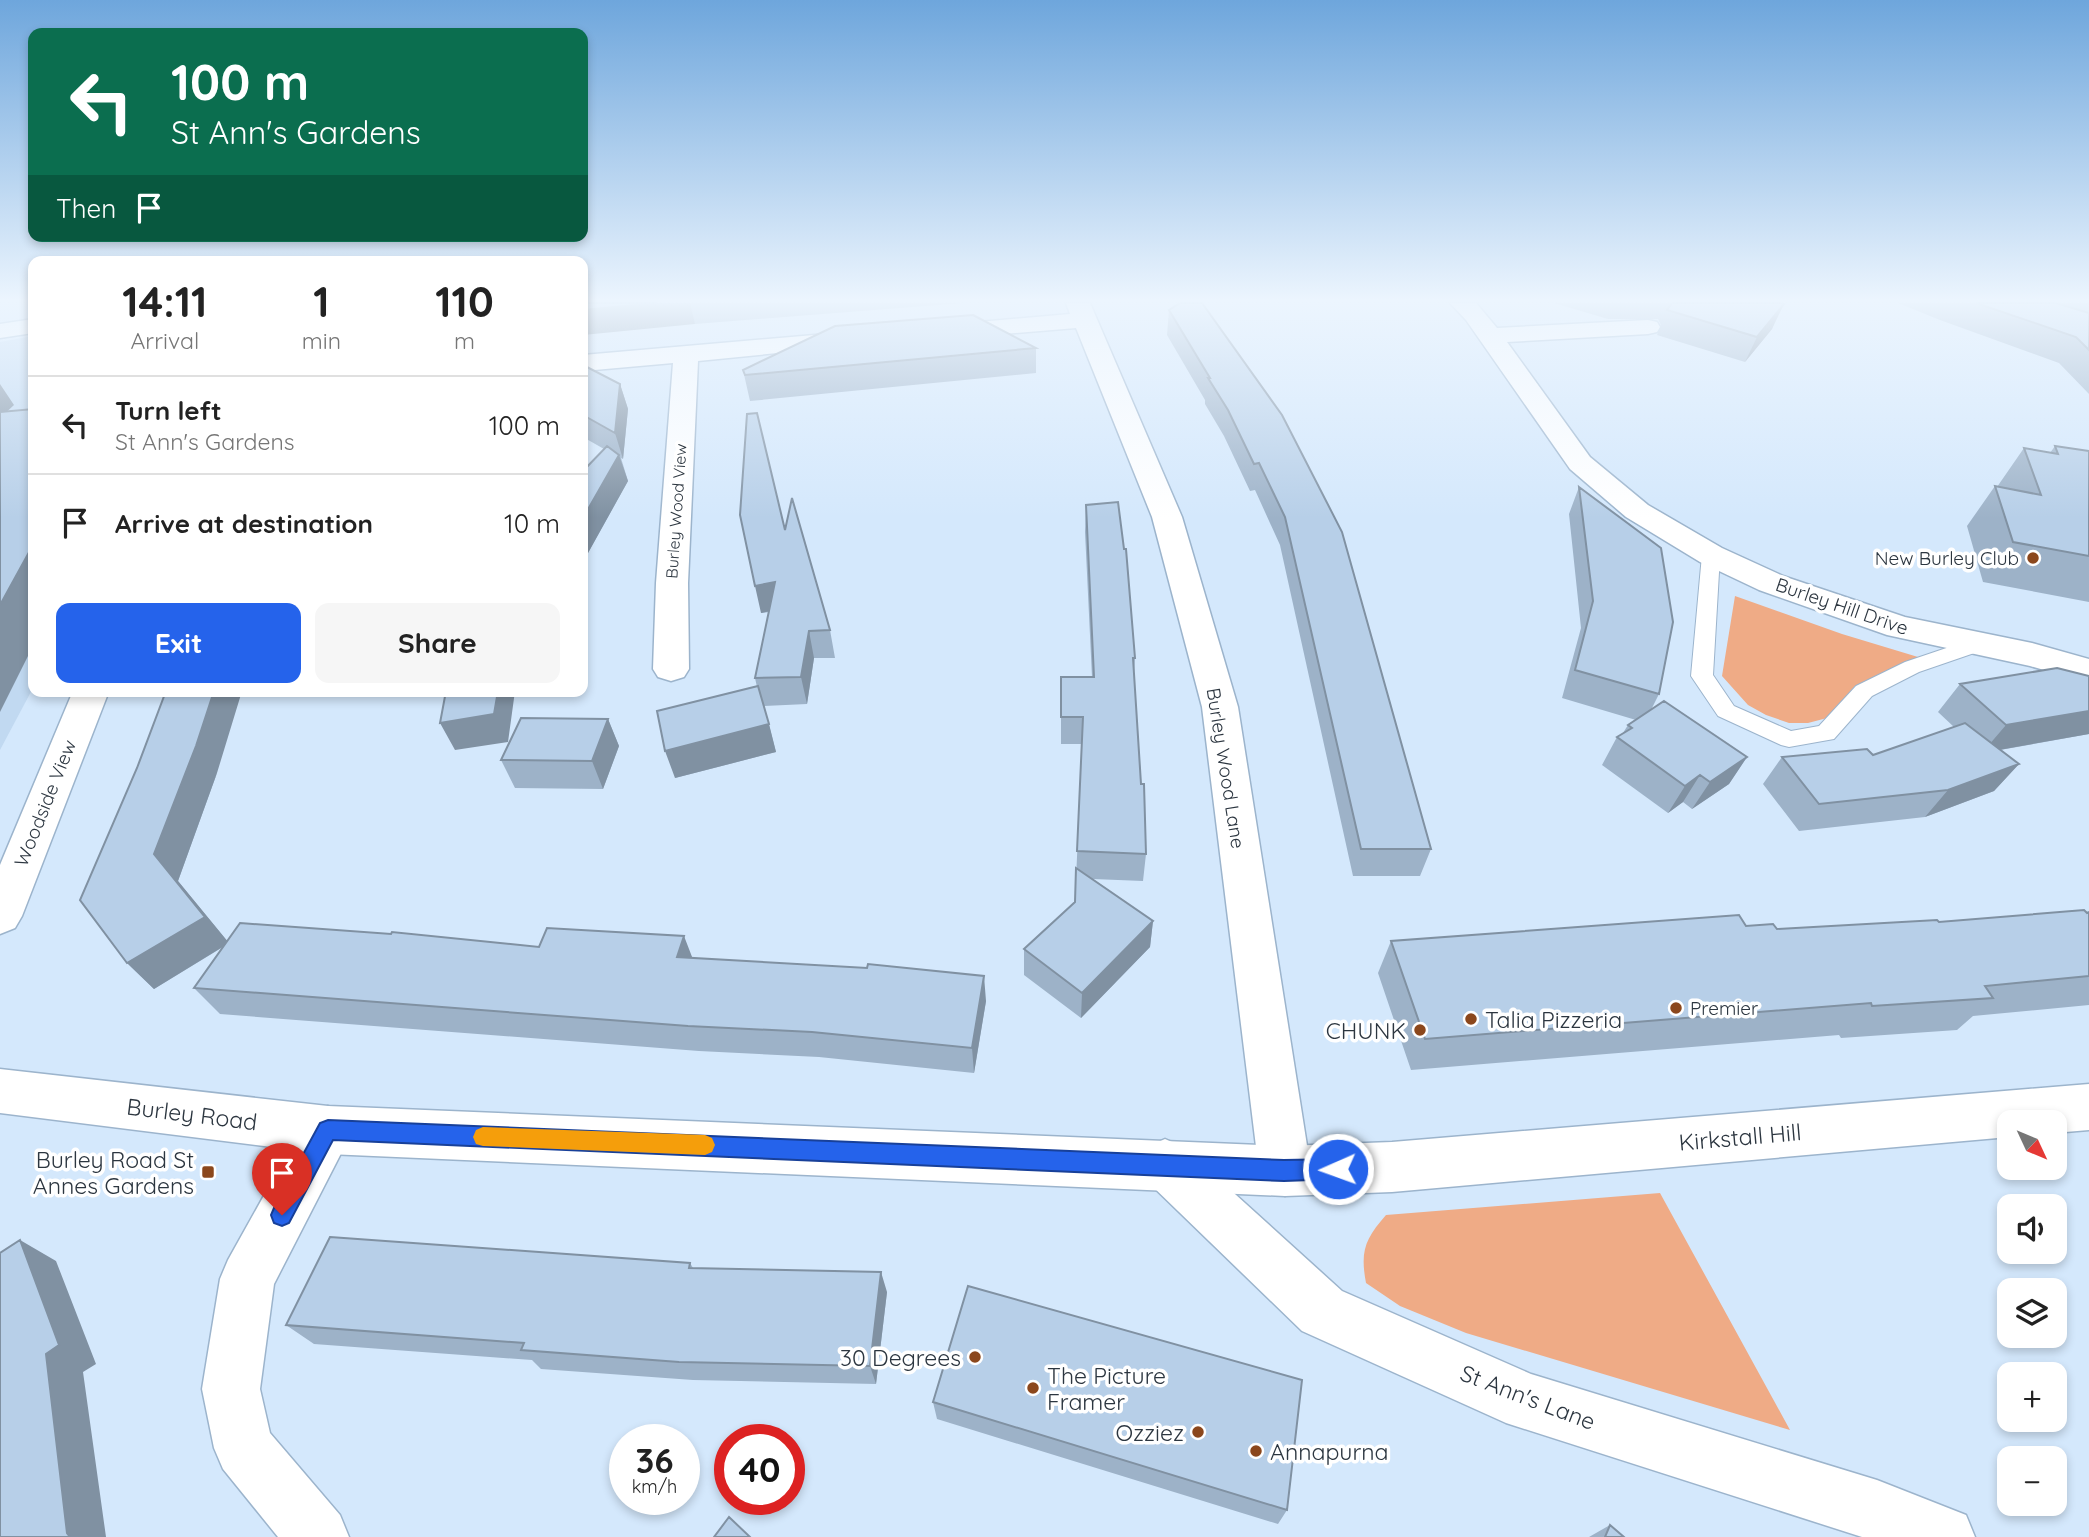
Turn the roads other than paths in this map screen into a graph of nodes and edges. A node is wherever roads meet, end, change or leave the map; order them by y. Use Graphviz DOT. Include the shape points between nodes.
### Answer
graph roads {
  1 [pos="685,375"];
  2 [pos="1108,375"];
  3 [pos="1517,375"];
  4 [pos="1711,555"];
  5 [pos="1976,645"];
  6 [pos="671,668"];
  7 [pos="2089,671"];
  8 [pos="89,697"];
  9 [pos="0,915"];
  10 [pos="0,1091"];
  11 [pos="2089,1107"];
  12 [pos="328,1130"];
  13 [pos="1165,1164"];
  14 [pos="1392,1167"];
  15 [pos="1284,1171"];
  16 [pos="1876,1524"];
  17 [pos="318,1537"];
  18 [pos="1944,1537"];
  1 -- 6 [label="street, Burley Wood View"];
  2 -- 15 [label="street, Burley Wood Lane" via="1167,517 1220,707"];
  3 -- 4 [label="street, Burley Hill Drive" via="1580,463 1637,511"];
  4 -- 5 [label="street, Burley Hill Drive" via="1771,583 1886,623"];
  4 -- 5 [label="lane, Burley Hill Drive" via="1703,676 1726,711 1789,738 1826,733 1864,691 1912,667"];
  5 -- 7 [label="street, Burley Hill Drive" via="2032,654"];
  8 -- 9 [label="street, Woodside View"];
  10 -- 12 [label="street, Burley Road"];
  11 -- 14 [label="street, Kirkstall Hill"];
  12 -- 13 [label="street, Burley Road"];
  12 -- 17 [label="street" via="247,1279 231,1389 244,1448"];
  13 -- 15 [label="street, Burley Road"];
  13 -- 16 [label="street, St Ann's Lane" via="1322,1311 1527,1402"];
  14 -- 15 [label="street, Burley Road"];
  16 -- 18 [label="street, St Ann's Lane"];
}
